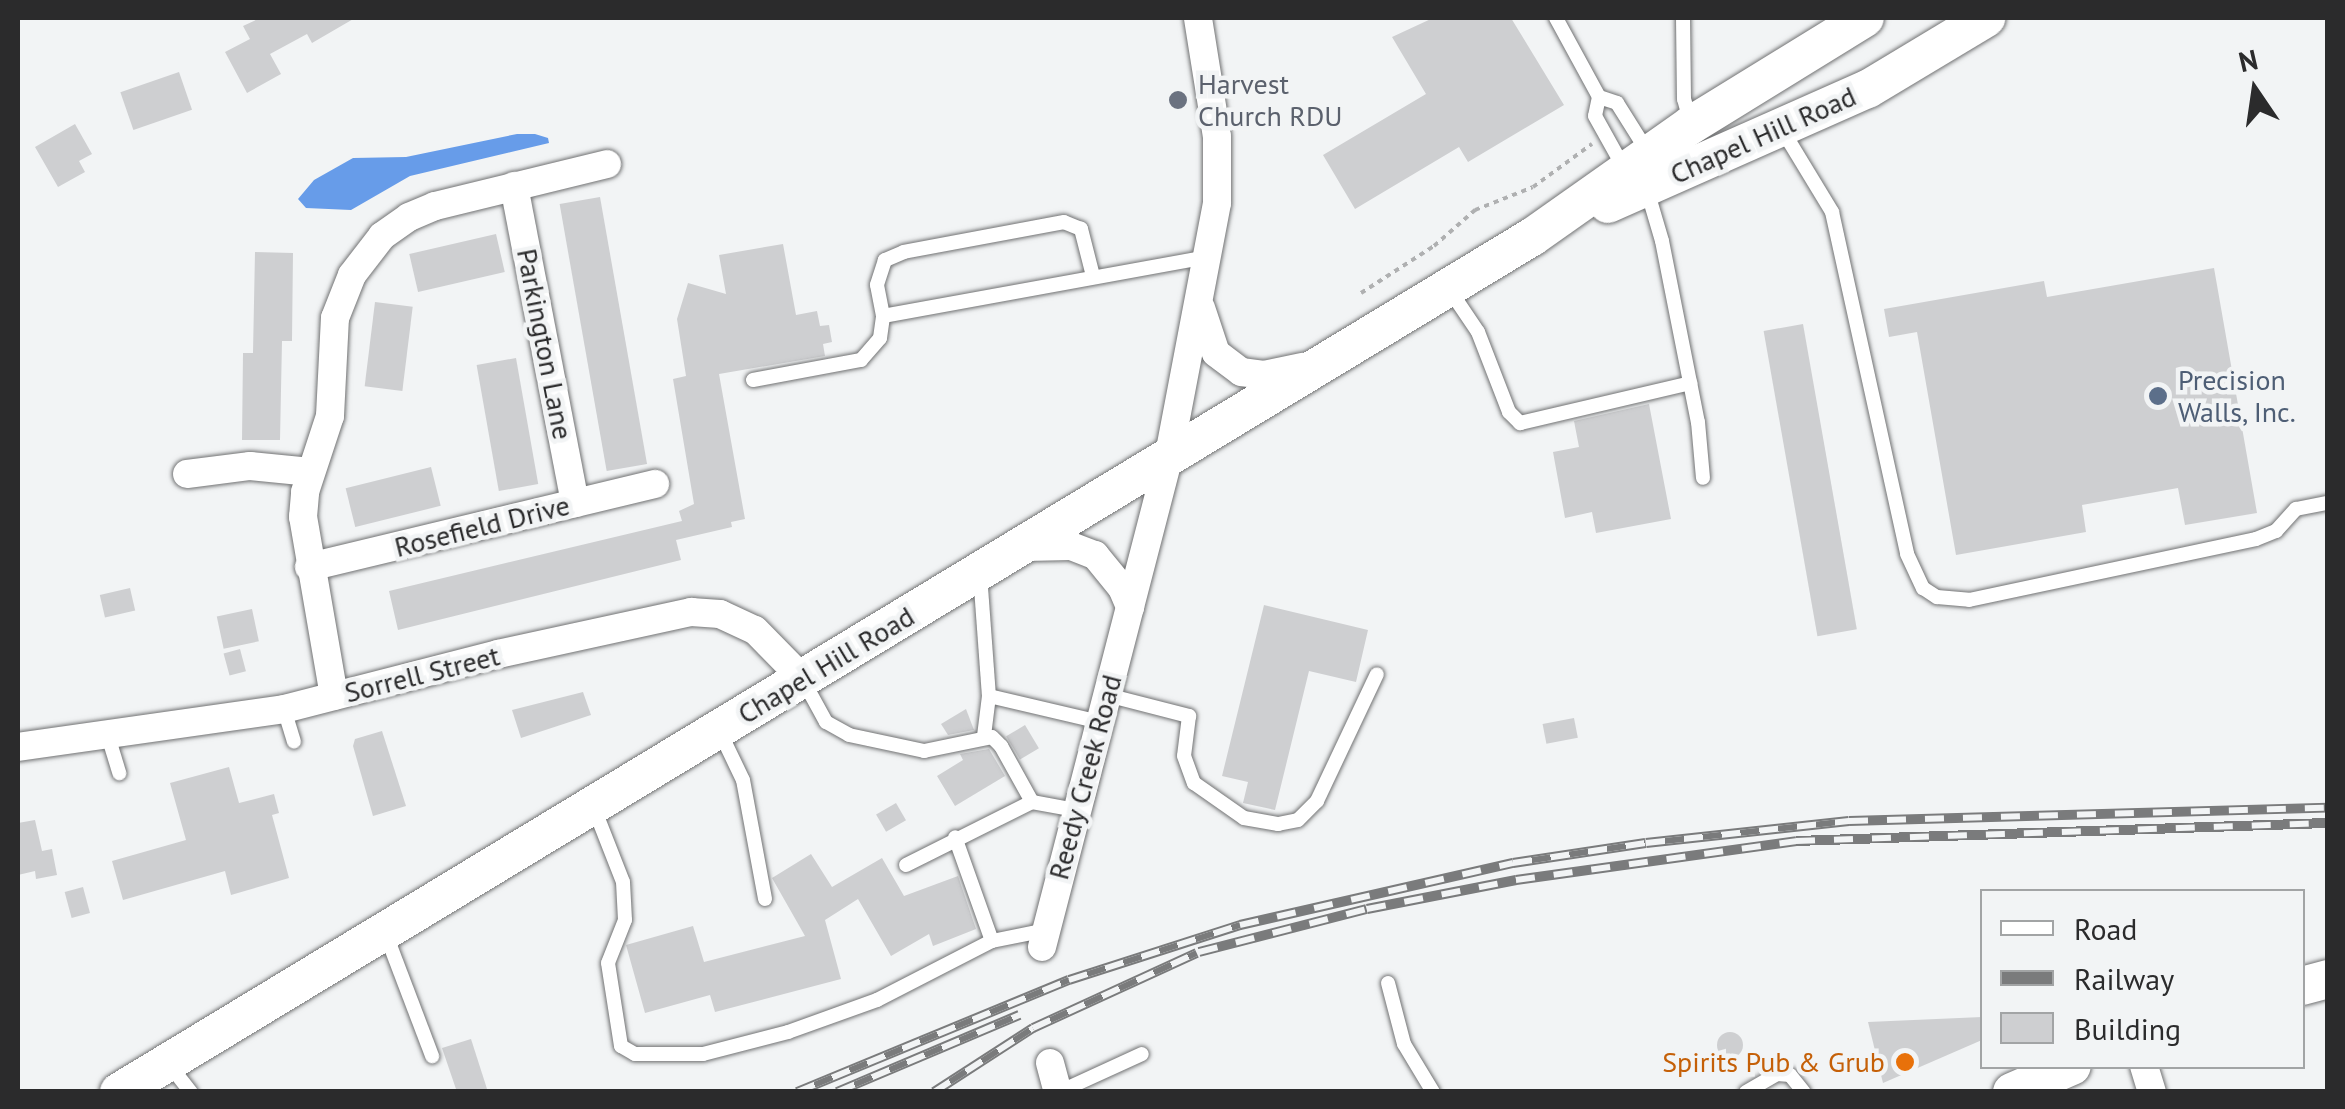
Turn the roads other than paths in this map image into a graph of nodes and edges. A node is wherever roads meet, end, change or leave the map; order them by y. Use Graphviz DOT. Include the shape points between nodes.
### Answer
graph roads {
  1 [pos="1198,18"];
  2 [pos="1556,18"];
  3 [pos="1683,18"];
  4 [pos="1865,18"];
  5 [pos="1986,18"];
  6 [pos="1600,97"];
  7 [pos="1691,125"];
  8 [pos="1783,129"];
  9 [pos="607,164"];
  10 [pos="1640,171"];
  11 [pos="514,186"];
  12 [pos="1208,257"];
  13 [pos="1093,276"];
  14 [pos="1448,288"];
  15 [pos="1200,298"];
  16 [pos="883,316"];
  17 [pos="1341,354"];
  18 [pos="753,380"];
  19 [pos="1690,383"];
  20 [pos="1168,460"];
  21 [pos="311,472"];
  22 [pos="187,474"];
  23 [pos="1702,478"];
  24 [pos="654,484"];
  25 [pos="576,503"];
  26 [pos="2328,503"];
  27 [pos="1025,547"];
  28 [pos="309,567"];
  29 [pos="980,573"];
  30 [pos="1130,607"];
  31 [pos="1377,674"];
  32 [pos="803,679"];
  33 [pos="334,696"];
  34 [pos="990,696"];
  35 [pos="284,708"];
  36 [pos="1103,708"];
  37 [pos="718,730"];
  38 [pos="108,736"];
  39 [pos="984,736"];
  40 [pos="294,742"];
  41 [pos="18,747"];
  42 [pos="119,773"];
  43 [pos="1032,802"];
  44 [pos="594,808"];
  45 [pos="1076,810"];
  46 [pos="954,838"];
  47 [pos="906,864"];
  48 [pos="765,898"];
  49 [pos="384,931"];
  50 [pos="1044,938"];
  51 [pos="992,941"];
  52 [pos="1388,982"];
  53 [pos="1142,1054"];
  54 [pos="432,1056"];
  55 [pos="1050,1062"];
  56 [pos="2065,1069"];
  57 [pos="180,1077"];
  58 [pos="120,1092"];
  59 [pos="1058,1092"];
  60 [pos="1433,1092"];
  61 [pos="1746,1092"];
  62 [pos="1804,1092"];
  63 [pos="2012,1092"];
  1 -- 12 [label="street, Reedy Creek Road" via="1219,169"];
  2 -- 6 [label="lane"];
  3 -- 7 [label="lane"];
  4 -- 7 [label="main road, Chapel Hill Road"];
  5 -- 8 [label="main road, Chapel Hill Road" via="1868,89"];
  6 -- 10 [label="lane" via="1617,104"];
  6 -- 10 [label="lane" via="1596,116"];
  7 -- 10 [label="main road, Chapel Hill Road"];
  8 -- 10 [label="main road, Chapel Hill Road"];
  8 -- 26 [label="lane" via="1832,212 1906,554 1924,588 1937,597 1969,600 2237,543 2276,531 2296,508"];
  9 -- 11 [label="street"];
  10 -- 14 [label="main road, Chapel Hill Road"];
  10 -- 19 [label="lane" via="1662,242"];
  11 -- 21 [label="street" via="409,217 362,258 336,318 330,416"];
  11 -- 25 [label="street, Parkington Lane"];
  12 -- 13 [label="lane"];
  12 -- 15 [label="street, Reedy Creek Road"];
  13 -- 16 [label="lane"];
  13 -- 16 [label="lane" via="1084,235 1071,223 904,252 880,267"];
  14 -- 17 [label="main road, Chapel Hill Road"];
  14 -- 19 [label="lane" via="1478,332 1509,412 1520,423"];
  15 -- 17 [label="street, Reedy Creek Road" via="1216,353 1245,375 1291,371"];
  15 -- 20 [label="street, Reedy Creek Road"];
  16 -- 18 [label="lane" via="880,338 860,360"];
  17 -- 20 [label="main road, Chapel Hill Road"];
  19 -- 23 [label="lane"];
  20 -- 27 [label="main road, Chapel Hill Road"];
  20 -- 30 [label="street, Reedy Creek Road"];
  21 -- 22 [label="street" via="250,466"];
  21 -- 28 [label="street" via="302,517"];
  24 -- 25 [label="street, Rosefield Drive"];
  25 -- 28 [label="street, Rosefield Drive"];
  27 -- 29 [label="main road, Chapel Hill Road"];
  27 -- 30 [label="street" via="1072,546 1096,555"];
  28 -- 33 [label="street"];
  29 -- 32 [label="main road, Chapel Hill Road"];
  29 -- 34 [label="lane"];
  30 -- 36 [label="street, Reedy Creek Road"];
  31 -- 36 [label="lane" via="1317,801 1298,820 1278,824 1244,818 1194,783 1184,756 1190,716"];
  32 -- 33 [label="street, Sorrell Street" via="755,630 720,614 691,612"];
  32 -- 37 [label="main road, Chapel Hill Road"];
  32 -- 39 [label="lane" via="826,722 849,734 924,752"];
  33 -- 35 [label="street, Sorrell Street"];
  34 -- 36 [label="lane"];
  34 -- 39 [label="lane"];
  35 -- 38 [label="street, Sorrell Street"];
  35 -- 40 [label="lane"];
  36 -- 45 [label="street, Reedy Creek Road"];
  37 -- 44 [label="main road, Chapel Hill Road"];
  37 -- 48 [label="lane" via="744,780"];
  38 -- 41 [label="street, Sorrell Street"];
  38 -- 42 [label="lane"];
  39 -- 43 [label="lane" via="1002,746"];
  43 -- 45 [label="lane"];
  43 -- 46 [label="lane"];
  44 -- 49 [label="main road, Chapel Hill Road"];
  44 -- 51 [label="lane" via="626,898 608,963 626,1052 703,1054 754,1043 877,1000"];
  45 -- 50 [label="street, Reedy Creek Road"];
  46 -- 47 [label="lane"];
  46 -- 51 [label="lane"];
  49 -- 54 [label="lane"];
  49 -- 57 [label="main road, Chapel Hill Road"];
  50 -- 51 [label="lane"];
  52 -- 60 [label="lane" via="1404,1044"];
  53 -- 59 [label="lane"];
  55 -- 59 [label="street"];
  56 -- 63 [label="main road"];
  57 -- 58 [label="main road, Chapel Hill Road"];
  61 -- 62 [label="lane" via="1777,1074 1790,1075"];
}
